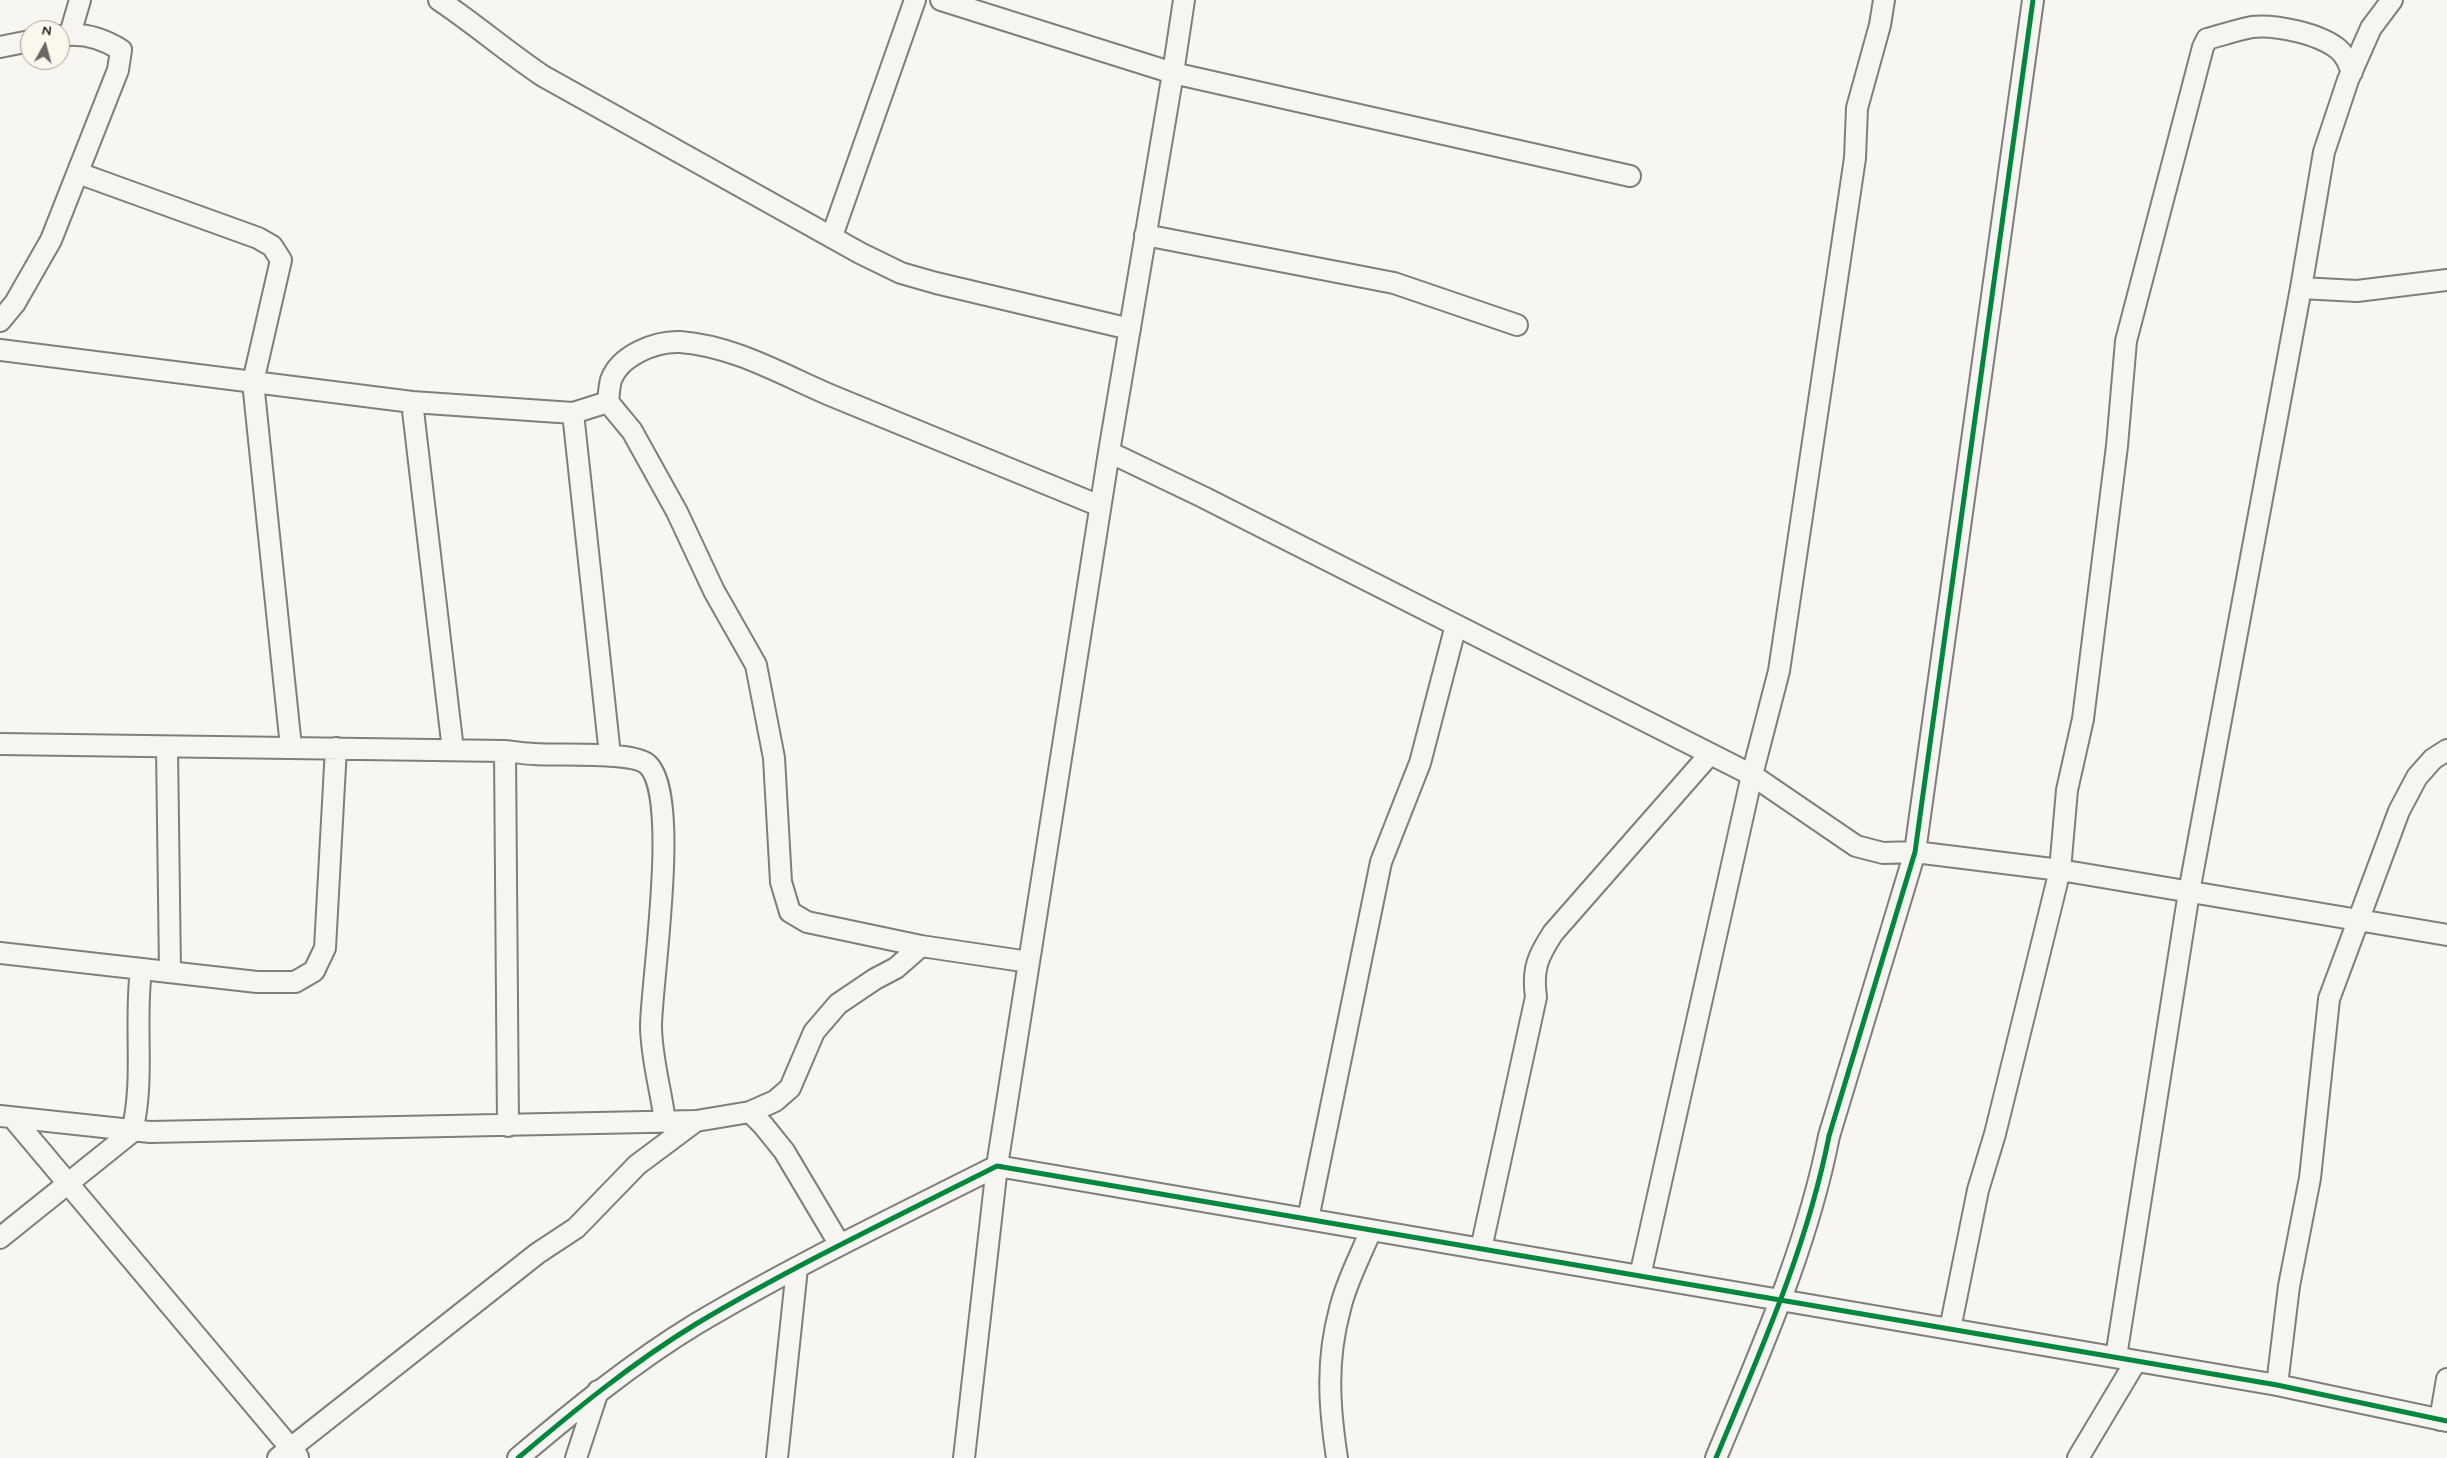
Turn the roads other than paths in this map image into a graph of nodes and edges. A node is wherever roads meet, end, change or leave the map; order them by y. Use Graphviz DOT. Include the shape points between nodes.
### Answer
graph roads {
  1 [pos="80,0"];
  2 [pos="439,0"];
  3 [pos="915,0"];
  4 [pos="941,0"];
  5 [pos="1184,0"];
  6 [pos="1884,0"];
  7 [pos="2033,0"];
  8 [pos="2392,0"];
  9 [pos="70,23"];
  10 [pos="70,35"];
  11 [pos="20,43"];
  12 [pos="0,47"];
  13 [pos="2352,72"];
  14 [pos="1174,73"];
  15 [pos="78,173"];
  16 [pos="1630,176"];
  17 [pos="832,236"];
  18 [pos="1146,236"];
  19 [pos="2447,280"];
  20 [pos="2301,288"];
  21 [pos="0,320"];
  22 [pos="1516,325"];
  23 [pos="1130,329"];
  24 [pos="0,350"];
  25 [pos="253,382"];
  26 [pos="412,402"];
  27 [pos="608,402"];
  28 [pos="573,413"];
  29 [pos="1109,452"];
  30 [pos="1100,506"];
  31 [pos="1456,625"];
  32 [pos="0,744"];
  33 [pos="167,747"];
  34 [pos="291,747"];
  35 [pos="336,748"];
  36 [pos="453,750"];
  37 [pos="2447,750"];
  38 [pos="505,751"];
  39 [pos="1710,754"];
  40 [pos="610,756"];
  41 [pos="1752,776"];
  42 [pos="1914,852"];
  43 [pos="2060,870"];
  44 [pos="2188,892"];
  45 [pos="2358,919"];
  46 [pos="2447,935"];
  47 [pos="921,946"];
  48 [pos="0,953"];
  49 [pos="1029,962"];
  50 [pos="141,970"];
  51 [pos="170,971"];
  52 [pos="750,1112"];
  53 [pos="7,1117"];
  54 [pos="696,1121"];
  55 [pos="665,1122"];
  56 [pos="508,1126"];
  57 [pos="132,1132"];
  58 [pos="997,1166"];
  59 [pos="68,1185"];
  60 [pos="1308,1219"];
  61 [pos="1371,1230"];
  62 [pos="0,1238"];
  63 [pos="840,1245"];
  64 [pos="1481,1249"];
  65 [pos="797,1268"];
  66 [pos="1640,1276"];
  67 [pos="1782,1300"];
  68 [pos="1950,1329"];
  69 [pos="2116,1357"];
  70 [pos="2136,1361"];
  71 [pos="2447,1379"];
  72 [pos="2277,1385"];
  73 [pos="598,1391"];
  74 [pos="2443,1421"];
  75 [pos="289,1455"];
  76 [pos="518,1458"];
  77 [pos="576,1458"];
  78 [pos="777,1458"];
  79 [pos="964,1458"];
  80 [pos="1337,1458"];
  81 [pos="1716,1458"];
  82 [pos="2078,1458"];
  1 -- 9 [label="street"];
  2 -- 17 [label="street" via="543,76"];
  3 -- 17 [label="street"];
  4 -- 14 [label="street"];
  5 -- 14 [label="street"];
  6 -- 41 [label="street" via="1878,35 1857,108 1855,158 1789,616 1779,671"];
  7 -- 42 [label="street"];
  8 -- 13 [label="street" via="2371,28"];
  10 -- 15 [label="street" via="103,38 121,50 118,70"];
  11 -- 12 [label="street"];
  13 -- 20 [label="street" via="2324,152"];
  13 -- 43 [label="street" via="2338,49 2317,38 2270,27 2253,27 2213,38 2207,40 2203,47 2126,341 2117,446 2087,690 2068,790"];
  14 -- 16 [label="street"];
  14 -- 18 [label="street"];
  15 -- 21 [label="street" via="50,240 15,303"];
  15 -- 25 [label="street" via="272,246 281,260"];
  17 -- 23 [label="street" via="900,273"];
  18 -- 22 [label="street" via="1394,282"];
  18 -- 23 [label="street"];
  19 -- 20 [label="street" via="2357,291"];
  20 -- 44 [label="street"];
  23 -- 29 [label="street"];
  24 -- 25 [label="street"];
  25 -- 26 [label="street"];
  25 -- 34 [label="street"];
  26 -- 28 [label="street"];
  26 -- 36 [label="street"];
  27 -- 28 [label="street"];
  27 -- 30 [label="street" via="612,379 628,358 648,346 679,342 710,347 762,363"];
  27 -- 47 [label="street" via="632,431 677,512 714,591 756,664 774,758 781,882 790,912 807,922"];
  28 -- 40 [label="street"];
  29 -- 30 [label="street"];
  29 -- 31 [label="street"];
  30 -- 49 [label="street"];
  31 -- 39 [label="street"];
  31 -- 60 [label="street" via="1420,763 1381,862"];
  32 -- 33 [label="street"];
  33 -- 34 [label="street"];
  33 -- 51 [label="street"];
  34 -- 35 [label="street"];
  35 -- 36 [label="street"];
  35 -- 51 [label="street" via="325,948 314,971 295,982 257,982"];
  36 -- 38 [label="street"];
  37 -- 45 [label="street" via="2433,759 2417,777 2399,812"];
  38 -- 40 [label="street"];
  38 -- 56 [label="street"];
  39 -- 41 [label="street"];
  39 -- 64 [label="street" via="1554,933 1539,955 1533,978 1536,997"];
  40 -- 55 [label="street" via="637,758 648,765 662,800 660,916 651,1024 653,1057"];
  41 -- 42 [label="street" via="1856,846 1883,853"];
  41 -- 66 [label="street"];
  42 -- 43 [label="street"];
  42 -- 67 [label="street" via="1829,1136 1806,1230"];
  43 -- 44 [label="street"];
  43 -- 68 [label="street" via="1995,1134 1978,1190"];
  44 -- 45 [label="street"];
  44 -- 69 [label="street"];
  45 -- 46 [label="street"];
  45 -- 72 [label="street" via="2329,999 2310,1178 2290,1286"];
  47 -- 49 [label="street"];
  47 -- 52 [label="street" via="896,968 838,1004 814,1032 790,1088 775,1102"];
  48 -- 50 [label="street"];
  49 -- 58 [label="street"];
  50 -- 51 [label="street"];
  50 -- 57 [label="street" via="137,1112"];
  52 -- 54 [label="street"];
  52 -- 63 [label="street" via="784,1152"];
  53 -- 57 [label="street"];
  53 -- 59 [label="street"];
  54 -- 55 [label="street"];
  54 -- 75 [label="street" via="637,1165 576,1228 538,1253"];
  55 -- 56 [label="street"];
  56 -- 57 [label="street"];
  57 -- 59 [label="street"];
  58 -- 60 [label="street"];
  58 -- 63 [label="street"];
  58 -- 79 [label="street"];
  59 -- 62 [label="street"];
  59 -- 75 [label="street"];
  60 -- 61 [label="street"];
  61 -- 64 [label="street"];
  61 -- 80 [label="street" via="1340,1307 1329,1361 1331,1420"];
  63 -- 65 [label="street"];
  64 -- 66 [label="street"];
  65 -- 73 [label="street" via="695,1325"];
  65 -- 78 [label="street"];
  66 -- 67 [label="street"];
  67 -- 68 [label="street"];
  67 -- 81 [label="street"];
  68 -- 69 [label="street"];
  69 -- 70 [label="street"];
  70 -- 72 [label="street"];
  70 -- 82 [label="street"];
  71 -- 74 [label="street"];
  72 -- 74 [label="street"];
  73 -- 76 [label="street"];
  73 -- 77 [label="street"];
}
